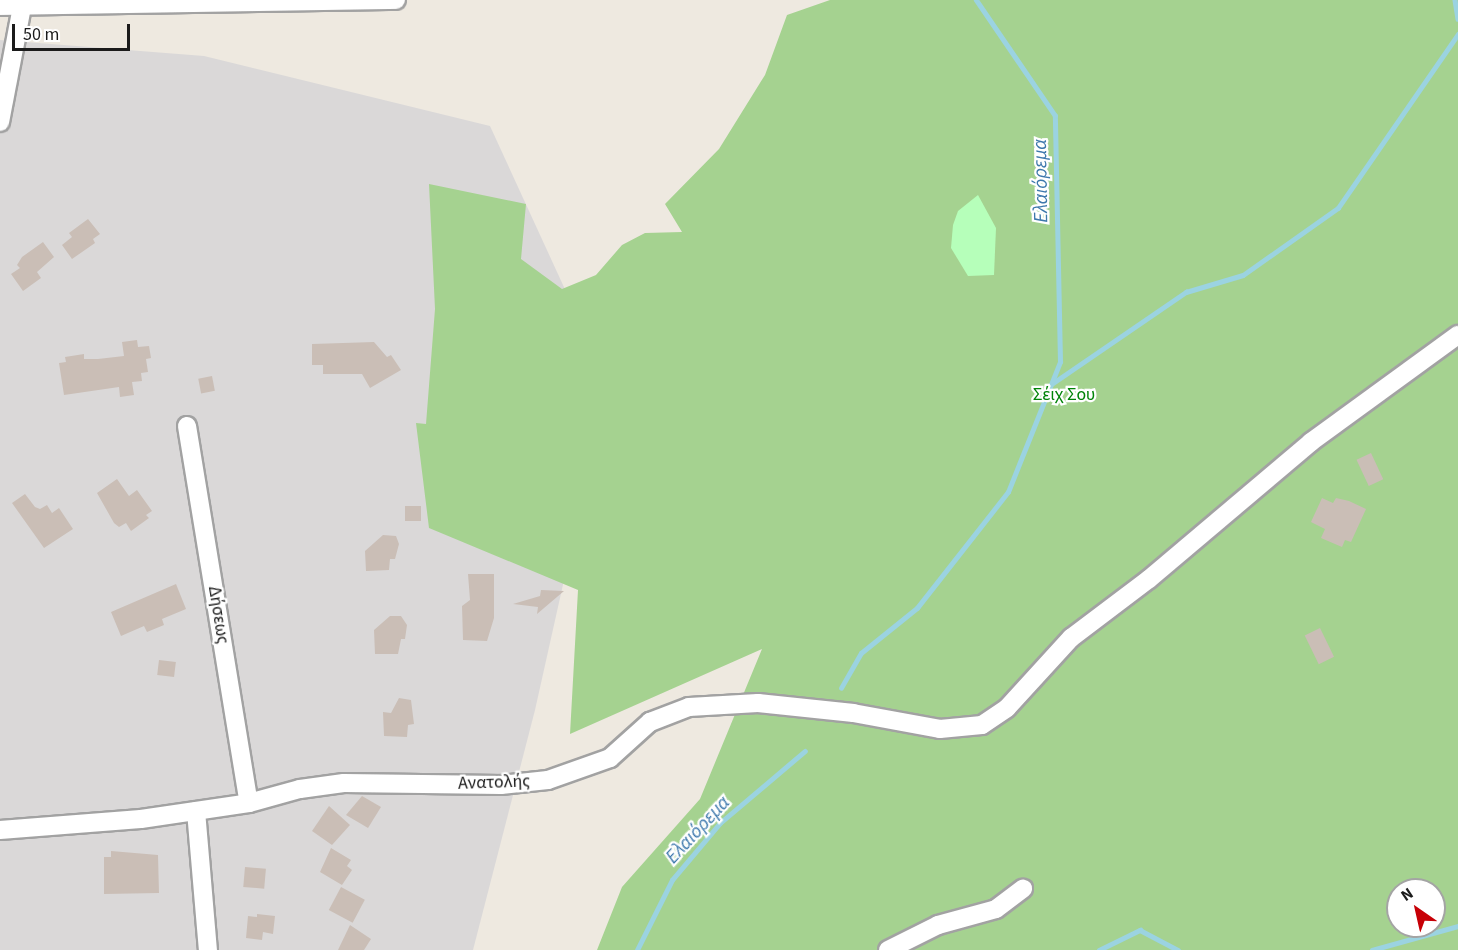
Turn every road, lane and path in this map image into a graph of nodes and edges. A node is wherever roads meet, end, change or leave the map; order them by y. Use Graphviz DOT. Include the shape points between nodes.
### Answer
graph roads {
  1 [pos="396,0"];
  2 [pos="0,6"];
  3 [pos="22,8"];
  4 [pos="0,122"];
  5 [pos="1458,335"];
  6 [pos="187,426"];
  7 [pos="249,803"];
  8 [pos="196,811"];
  9 [pos="0,830"];
  10 [pos="1023,889"];
  11 [pos="208,950"];
  12 [pos="888,950"];
  1 -- 3 [label="street"];
  2 -- 3 [label="street"];
  3 -- 4 [label="street"];
  5 -- 7 [label="street, Ανατολής" via="1311,442 1149,579 1071,638 1002,712 970,728 940,729 780,705 698,706 658,717 610,758 558,778 501,785 338,784 300,789"];
  6 -- 7 [label="street, Δήσεως"];
  7 -- 8 [label="street, Ανατολής"];
  8 -- 9 [label="street, Ανατολής" via="70,828"];
  8 -- 11 [label="street"];
  10 -- 12 [label="street" via="996,909 938,925"];
}
